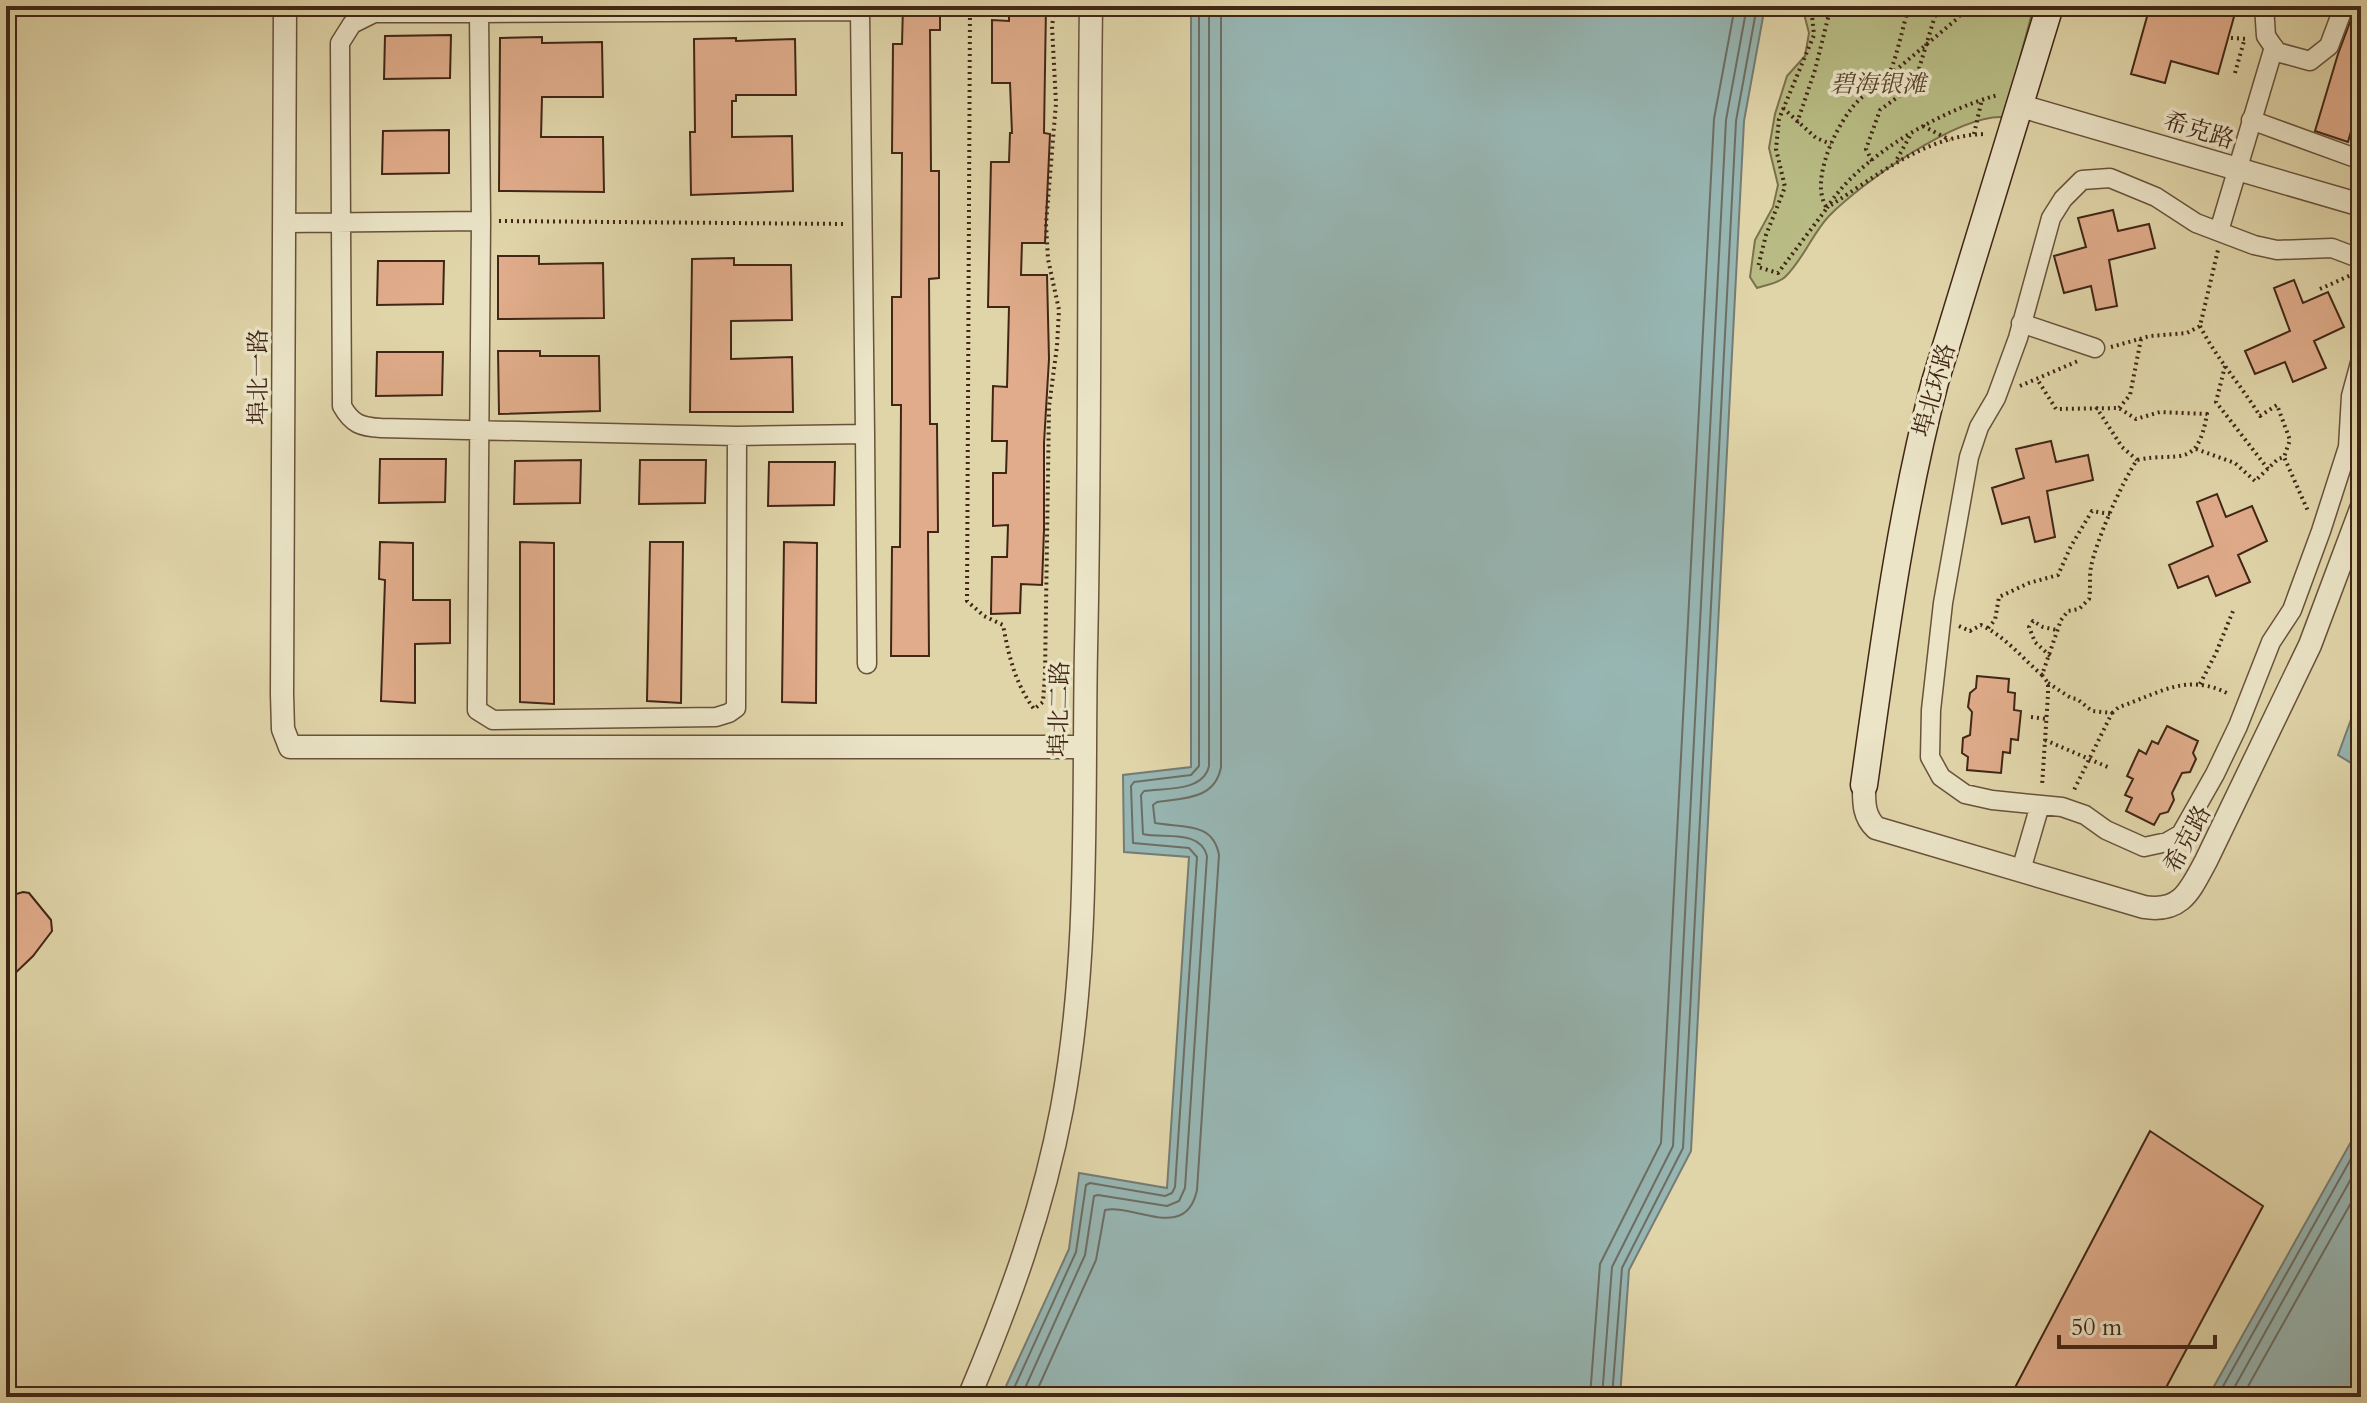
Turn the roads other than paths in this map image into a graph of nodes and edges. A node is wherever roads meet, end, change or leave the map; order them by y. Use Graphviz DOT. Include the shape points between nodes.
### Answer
graph roads {
  1 [pos="285,6"];
  2 [pos="1091,6"];
  3 [pos="2050,6"];
  4 [pos="2264,6"];
  5 [pos="2344,6"];
  6 [pos="600,9"];
  7 [pos="741,9"];
  8 [pos="860,9"];
  9 [pos="479,10"];
  10 [pos="2274,47"];
  11 [pos="2010,100"];
  12 [pos="2251,120"];
  13 [pos="2226,134"];
  14 [pos="2244,141"];
  15 [pos="2361,160"];
  16 [pos="2237,168"];
  17 [pos="2361,205"];
  18 [pos="481,221"];
  19 [pos="342,222"];
  20 [pos="284,223"];
  21 [pos="2219,231"];
  22 [pos="2361,259"];
  23 [pos="2021,323"];
  24 [pos="2095,348"];
  25 [pos="2361,359"];
  26 [pos="479,431"];
  27 [pos="865,434"];
  28 [pos="737,436"];
  29 [pos="2361,509"];
  30 [pos="867,664"];
  31 [pos="1084,747"];
  32 [pos="1864,785"];
  33 [pos="2040,805"];
  34 [pos="2021,870"];
  35 [pos="969,1397"];
  1 -- 20 [label="street, 埠北一路"];
  2 -- 31 [label="street, 埠北二路"];
  3 -- 11 [label="main road, 埠北环路"];
  4 -- 10 [label="street" via="2266,36"];
  5 -- 10 [label="street" via="2329,46 2310,61"];
  6 -- 7 [label="street"];
  6 -- 9 [label="street"];
  7 -- 8 [label="street"];
  8 -- 27 [label="street"];
  9 -- 18 [label="street"];
  9 -- 19 [label="street" via="374,13 352,24 340,43"];
  10 -- 12 [label="street"];
  11 -- 16 [label="street, 希克路"];
  11 -- 32 [label="main road, 埠北环路" via="1919,441"];
  12 -- 14 [label="street"];
  12 -- 15 [label="street"];
  13 -- 14 [label="street"];
  14 -- 16 [label="street"];
  16 -- 17 [label="street, 希克路"];
  16 -- 21 [label="street"];
  18 -- 19 [label="street"];
  18 -- 26 [label="street"];
  19 -- 20 [label="street"];
  19 -- 26 [label="street" via="342,406 349,419 362,427"];
  20 -- 31 [label="street, 埠北一路" via="282,694 283,729 290,747"];
  21 -- 22 [label="street" via="2277,250 2332,248"];
  21 -- 23 [label="street" via="2110,178 2082,180 2051,218"];
  23 -- 24 [label="street"];
  23 -- 33 [label="street" via="1969,457 1942,614 1930,757 1941,777 1965,794"];
  25 -- 33 [label="street" via="2351,396 2348,447 2292,610 2271,642 2215,774 2181,834 2144,847 2085,815"];
  26 -- 28 [label="street"];
  26 -- 28 [label="street" via="477,710 493,720 716,717 736,708"];
  27 -- 28 [label="street"];
  27 -- 30 [label="street"];
  29 -- 34 [label="street, 希克路" via="2310,645 2190,890 2168,908 2156,909"];
  31 -- 35 [label="street, 埠北二路" via="1082,915 1062,1106 1021,1267"];
  32 -- 34 [label="street, 希克路" via="1868,821 1876,828"];
  33 -- 34 [label="street"];
}
